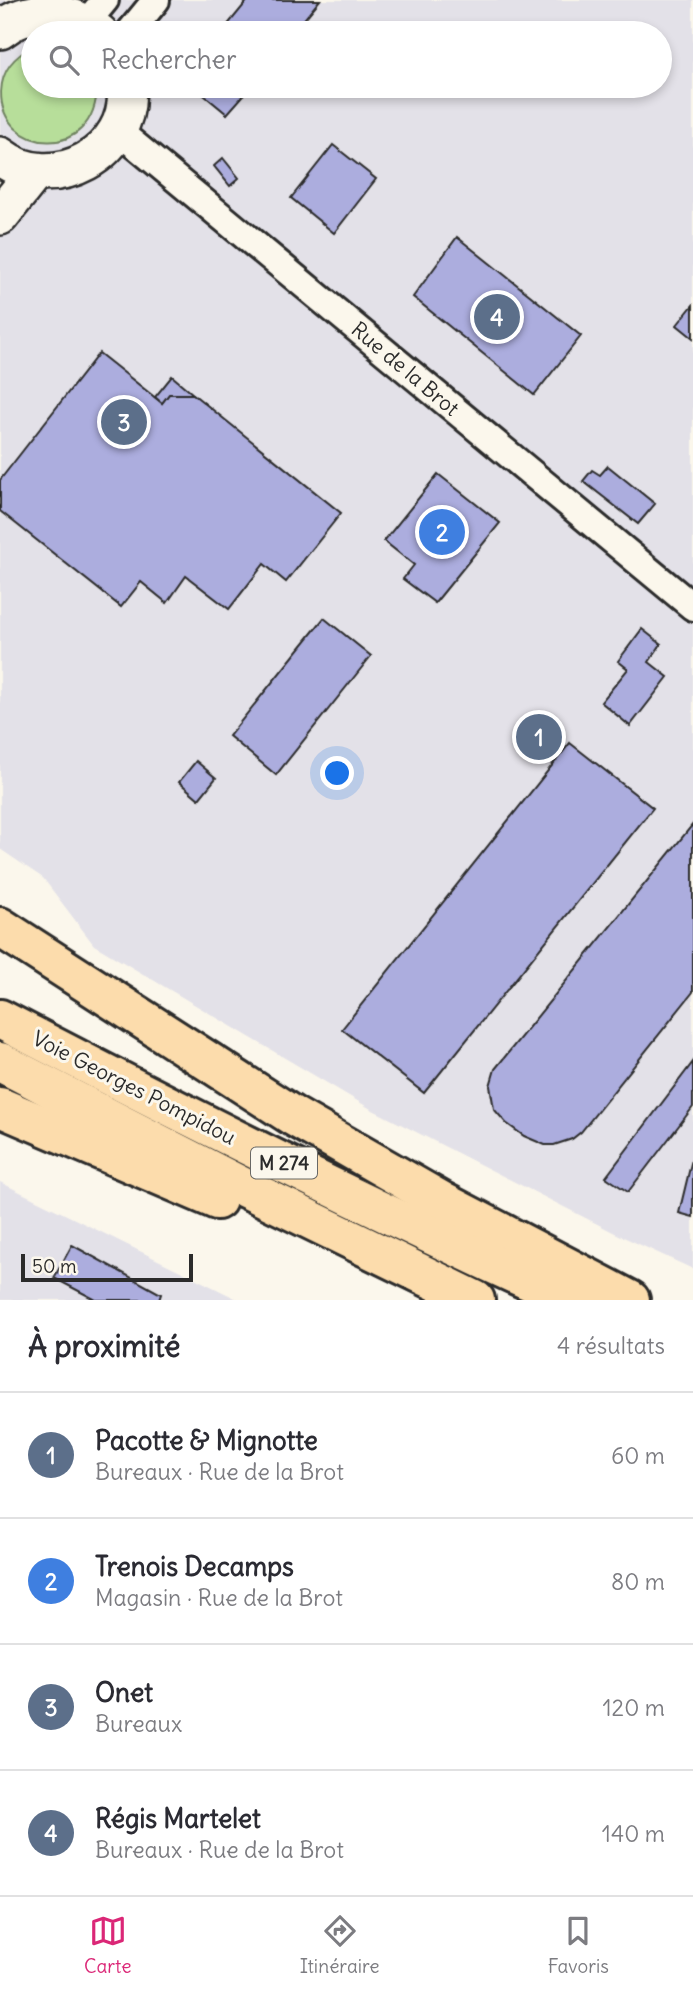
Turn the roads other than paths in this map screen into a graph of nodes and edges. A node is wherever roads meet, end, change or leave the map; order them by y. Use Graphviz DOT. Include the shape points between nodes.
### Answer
graph roads {
  1 [pos="156,0"];
  2 [pos="97,19"];
  3 [pos="139,21"];
  4 [pos="0,30"];
  5 [pos="126,98"];
  6 [pos="117,130"];
  7 [pos="0,156"];
  8 [pos="35,172"];
  9 [pos="0,216"];
  10 [pos="693,607"];
  11 [pos="0,927"];
  12 [pos="0,1019"];
  13 [pos="0,1062"];
  14 [pos="0,1107"];
  15 [pos="442,1300"];
  16 [pos="475,1300"];
  17 [pos="572,1300"];
  18 [pos="630,1300"];
  1 -- 3 [label="street"];
  2 -- 4 [label="main road" via="34,14"];
  5 -- 6 [label="main road"];
  6 -- 8 [label="main road" via="91,160 73,168"];
  6 -- 10 [label="street, Rue de la Brot"];
  7 -- 8 [label="main road"];
  8 -- 9 [label="main road"];
  11 -- 18 [label="highway" via="293,1116 443,1202"];
  12 -- 17 [label="highway, Voie Georges Pompidou / M 274" via="141,1093"];
  13 -- 16 [label="highway, Voie Georges Pompidou / M 274"];
  14 -- 15 [label="highway"];
}
